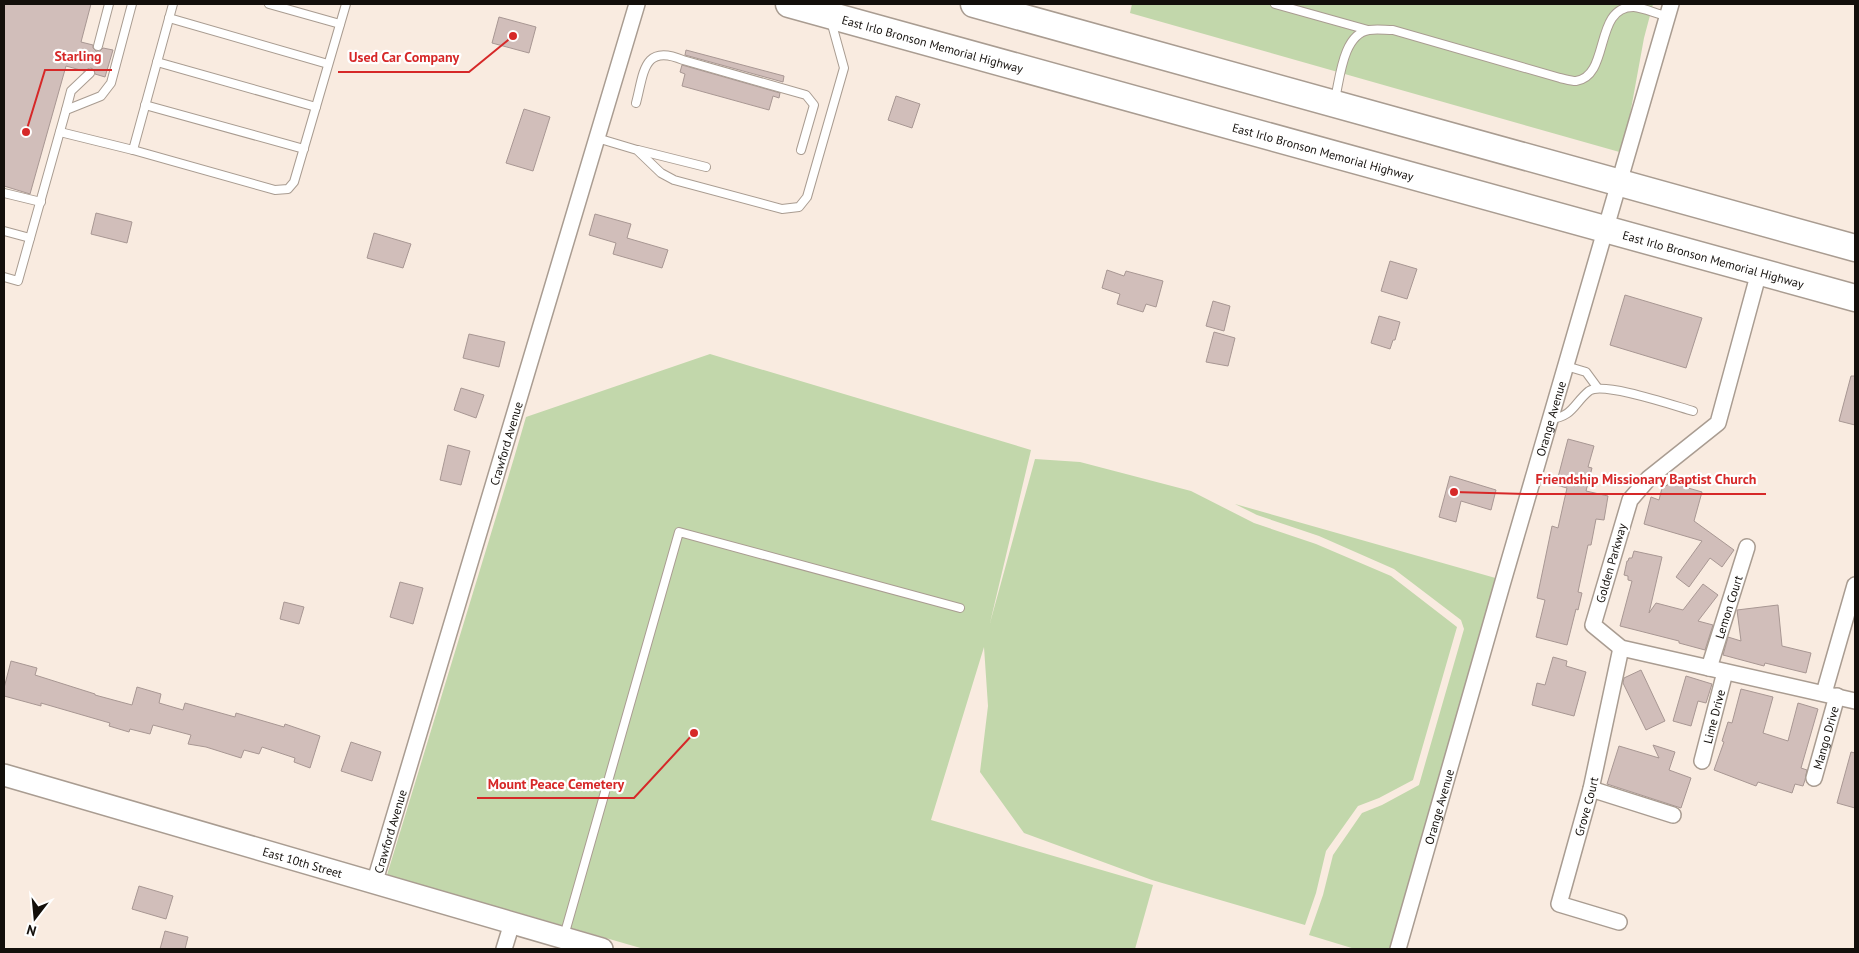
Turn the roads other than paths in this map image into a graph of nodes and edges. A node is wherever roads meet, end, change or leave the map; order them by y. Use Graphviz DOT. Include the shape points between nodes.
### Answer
graph roads {
  1 [pos="109,4"];
  2 [pos="132,4"];
  3 [pos="173,4"];
  4 [pos="269,4"];
  5 [pos="346,4"];
  6 [pos="638,4"];
  7 [pos="790,4"];
  8 [pos="974,4"];
  9 [pos="1275,4"];
  10 [pos="1669,10"];
  11 [pos="829,15"];
  12 [pos="169,18"];
  13 [pos="340,24"];
  14 [pos="1368,30"];
  15 [pos="98,46"];
  16 [pos="157,62"];
  17 [pos="328,64"];
  18 [pos="90,73"];
  19 [pos="636,103"];
  20 [pos="1334,103"];
  21 [pos="145,105"];
  22 [pos="316,107"];
  23 [pos="66,110"];
  24 [pos="60,132"];
  25 [pos="597,138"];
  26 [pos="304,149"];
  27 [pos="133,150"];
  28 [pos="637,150"];
  29 [pos="801,150"];
  30 [pos="706,167"];
  31 [pos="1620,182"];
  32 [pos="4,192"];
  33 [pos="41,202"];
  34 [pos="1606,229"];
  35 [pos="4,231"];
  36 [pos="30,238"];
  37 [pos="1855,248"];
  38 [pos="1759,272"];
  39 [pos="4,277"];
  40 [pos="1855,298"];
  41 [pos="1566,366"];
  42 [pos="1597,387"];
  43 [pos="1693,411"];
  44 [pos="1550,419"];
  45 [pos="1746,547"];
  46 [pos="1855,584"];
  47 [pos="960,608"];
  48 [pos="1621,648"];
  49 [pos="1709,668"];
  50 [pos="1725,672"];
  51 [pos="1831,695"];
  52 [pos="1855,701"];
  53 [pos="1702,761"];
  54 [pos="4,775"];
  55 [pos="1814,778"];
  56 [pos="1591,790"];
  57 [pos="1673,815"];
  58 [pos="374,884"];
  59 [pos="1619,922"];
  60 [pos="512,924"];
  61 [pos="564,938"];
  62 [pos="504,949"];
  63 [pos="602,949"];
  64 [pos="1398,949"];
  1 -- 15 [label="lane"];
  2 -- 23 [label="lane" via="111,83 101,96"];
  3 -- 12 [label="lane"];
  4 -- 13 [label="lane"];
  5 -- 13 [label="lane"];
  6 -- 25 [label="street, Crawford Avenue"];
  7 -- 11 [label="highway, East Irlo Bronson Memorial Highway"];
  8 -- 20 [label="highway"];
  9 -- 14 [label="lane"];
  10 -- 14 [label="lane" via="1633,7 1615,14 1609,22 1595,64 1588,75 1576,80 1392,30"];
  10 -- 31 [label="street, Orange Avenue"];
  11 -- 28 [label="lane" via="844,68 810,189 799,208 782,210 674,180 661,173"];
  11 -- 34 [label="highway, East Irlo Bronson Memorial Highway"];
  12 -- 16 [label="lane"];
  12 -- 17 [label="lane"];
  13 -- 17 [label="lane"];
  14 -- 20 [label="lane" via="1352,40 1346,51"];
  16 -- 21 [label="lane"];
  16 -- 22 [label="lane"];
  17 -- 22 [label="lane"];
  18 -- 23 [label="lane" via="72,91"];
  19 -- 29 [label="lane" via="644,72 652,58 671,55 806,95 814,105"];
  20 -- 31 [label="highway"];
  21 -- 26 [label="lane"];
  21 -- 27 [label="lane"];
  22 -- 26 [label="lane"];
  23 -- 24 [label="lane"];
  24 -- 27 [label="lane"];
  24 -- 33 [label="lane"];
  25 -- 28 [label="lane"];
  25 -- 58 [label="street, Crawford Avenue"];
  26 -- 27 [label="lane" via="294,182 288,190 275,190"];
  28 -- 30 [label="lane"];
  31 -- 34 [label="street, Orange Avenue"];
  31 -- 37 [label="highway"];
  32 -- 33 [label="lane"];
  33 -- 36 [label="lane"];
  34 -- 38 [label="highway, East Irlo Bronson Memorial Highway"];
  34 -- 41 [label="street, Orange Avenue"];
  35 -- 36 [label="lane"];
  36 -- 39 [label="lane" via="18,281"];
  38 -- 40 [label="highway, East Irlo Bronson Memorial Highway"];
  38 -- 48 [label="street, Golden Parkway" via="1718,423 1649,478 1630,500 1593,625"];
  41 -- 42 [label="lane" via="1586,372"];
  41 -- 44 [label="street, Orange Avenue"];
  42 -- 43 [label="lane"];
  42 -- 44 [label="lane" via="1590,390 1568,414"];
  44 -- 64 [label="street, Orange Avenue"];
  45 -- 49 [label="street, Lemon Court"];
  46 -- 51 [label="street, Mango Drive"];
  47 -- 61 [label="lane" via="679,532"];
  48 -- 49 [label="street, Golden Parkway"];
  48 -- 56 [label="street, Grove Court"];
  49 -- 50 [label="street, Golden Parkway"];
  50 -- 51 [label="street, Golden Parkway"];
  50 -- 53 [label="street, Lime Drive"];
  51 -- 52 [label="street, Golden Parkway"];
  51 -- 55 [label="street, Mango Drive"];
  54 -- 58 [label="street, East 10th Street"];
  56 -- 57 [label="street"];
  56 -- 59 [label="street, Grove Court" via="1559,904"];
  58 -- 60 [label="street, East 10th Street"];
  60 -- 61 [label="street, East 10th Street"];
  60 -- 62 [label="street"];
  61 -- 63 [label="street, East 10th Street"];
}
